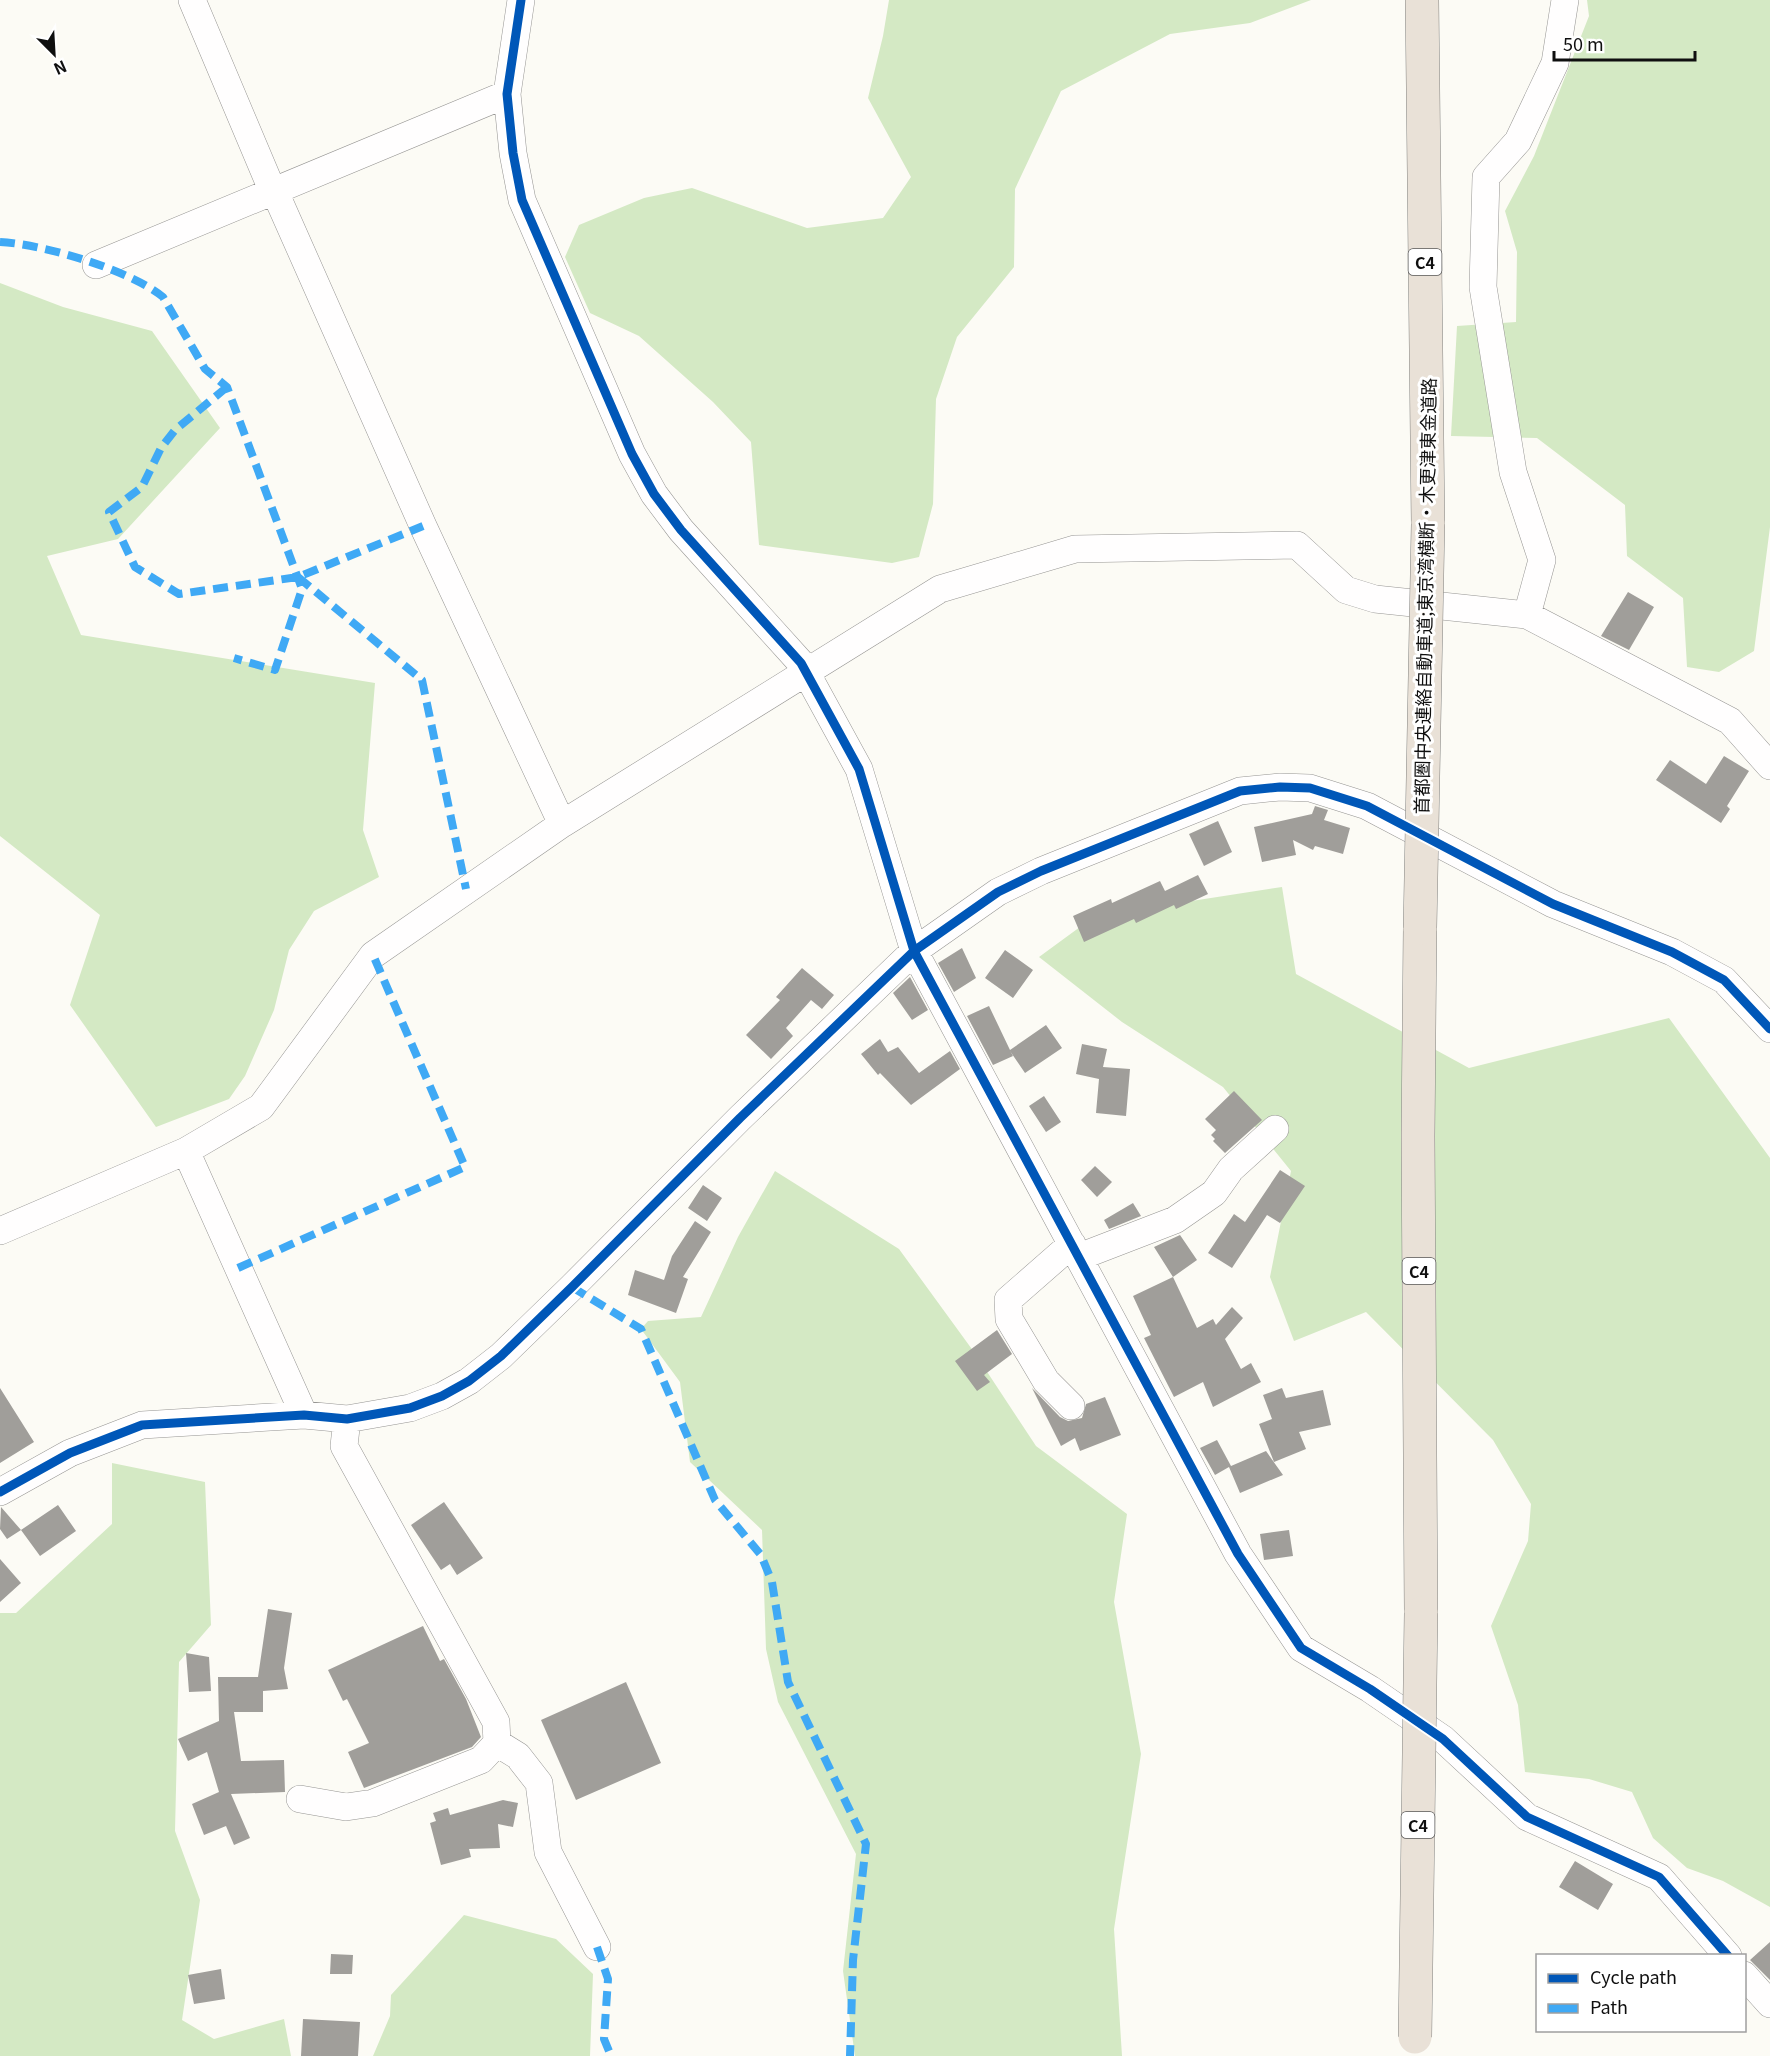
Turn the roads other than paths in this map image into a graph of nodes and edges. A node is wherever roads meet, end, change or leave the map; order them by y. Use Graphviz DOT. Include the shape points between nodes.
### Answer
graph roads {
  1 [pos="192,0"];
  2 [pos="521,0"];
  3 [pos="1422,0"];
  4 [pos="1565,0"];
  5 [pos="507,94"];
  6 [pos="274,192"];
  7 [pos="96,265"];
  8 [pos="1527,615"];
  9 [pos="805,674"];
  10 [pos="1770,766"];
  11 [pos="562,824"];
  12 [pos="915,951"];
  13 [pos="1770,1029"];
  14 [pos="1275,1129"];
  15 [pos="186,1151"];
  16 [pos="0,1231"];
  17 [pos="1075,1251"];
  18 [pos="1071,1406"];
  19 [pos="303,1415"];
  20 [pos="347,1419"];
  21 [pos="0,1492"];
  22 [pos="496,1743"];
  23 [pos="300,1799"];
  24 [pos="597,1947"];
  25 [pos="1726,1954"];
  26 [pos="1746,1977"];
  27 [pos="1770,2004"];
  28 [pos="1415,2046"];
  1 -- 6 [label="street"];
  2 -- 5 [label="street"];
  3 -- 28 [label="highway, 首都圏中央連絡自動車道;東京湾横断・木更津東金道路 / C4, bridge" via="1428,524 1418,1136 1421,1613"];
  4 -- 8 [label="street" via="1555,63 1518,141 1486,177 1483,286 1513,471 1542,560"];
  5 -- 6 [label="street"];
  5 -- 9 [label="street" via="522,200 632,454 654,494 681,530 801,663"];
  6 -- 7 [label="street"];
  6 -- 11 [label="street"];
  8 -- 9 [label="street" via="1375,599 1346,590 1297,545 1076,549 940,589"];
  8 -- 10 [label="street" via="1730,721"];
  9 -- 11 [label="street"];
  9 -- 12 [label="street" via="859,769"];
  11 -- 15 [label="street" via="373,955 261,1107"];
  12 -- 13 [label="street" via="999,892 1041,871 1240,791 1310,788 1367,806 1553,904 1672,952 1724,980"];
  12 -- 17 [label="street"];
  12 -- 20 [label="street" via="501,1356 442,1396 410,1408"];
  14 -- 17 [label="street" via="1231,1169 1214,1193 1175,1220"];
  15 -- 16 [label="street"];
  15 -- 19 [label="street"];
  17 -- 18 [label="street" via="1008,1300 1009,1319 1040,1372"];
  17 -- 25 [label="street" via="1238,1554 1301,1648 1443,1739 1527,1817 1659,1877"];
  19 -- 20 [label="street"];
  19 -- 21 [label="street" via="142,1425 70,1453"];
  20 -- 22 [label="street" via="344,1446 496,1722"];
  22 -- 23 [label="street" via="481,1760 373,1803 346,1807"];
  22 -- 24 [label="street" via="518,1756 538,1783 549,1852"];
  26 -- 27 [label="street"];
}
